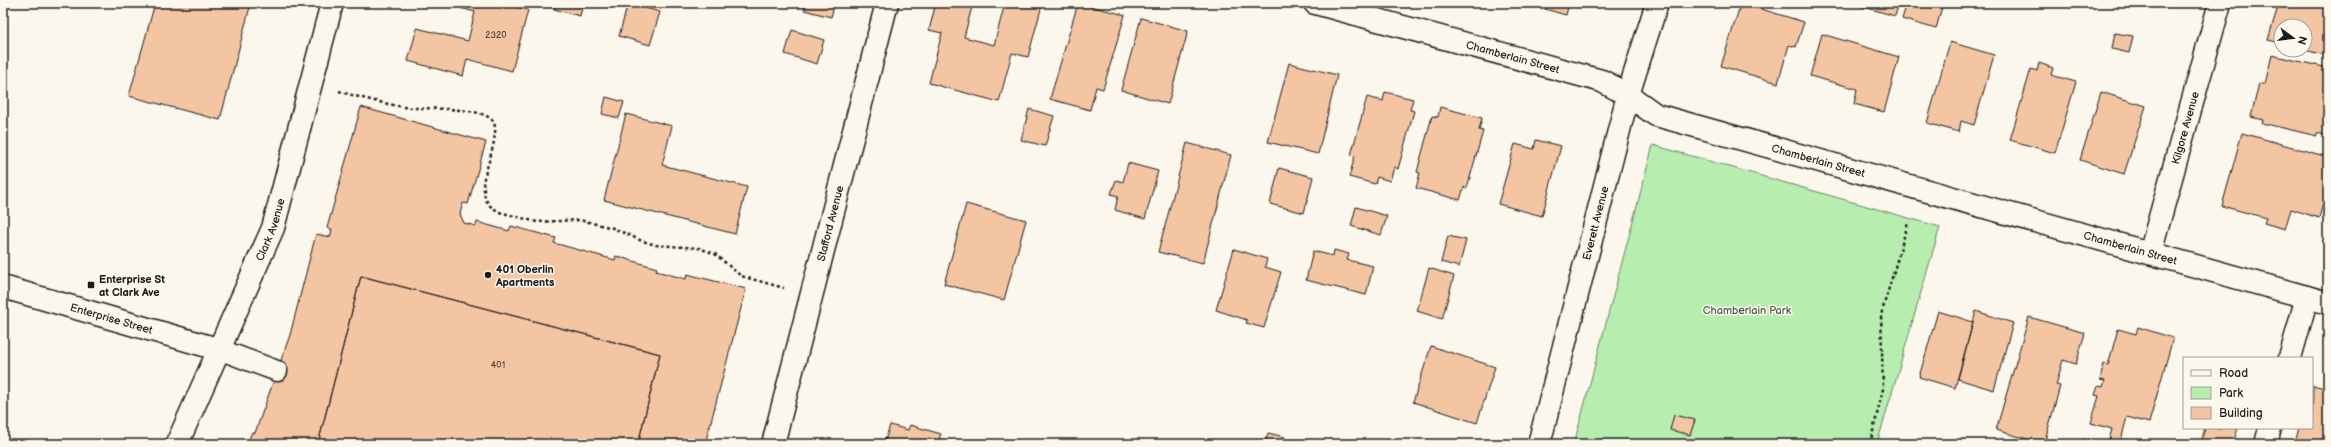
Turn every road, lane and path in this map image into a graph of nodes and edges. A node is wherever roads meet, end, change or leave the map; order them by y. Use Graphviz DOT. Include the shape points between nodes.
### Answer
graph roads {
  1 [pos="332,3"];
  2 [pos="887,3"];
  3 [pos="1315,3"];
  4 [pos="1658,3"];
  5 [pos="2220,3"];
  6 [pos="311,83"];
  7 [pos="1628,95"];
  8 [pos="1908,223"];
  9 [pos="2150,253"];
  10 [pos="3,287"];
  11 [pos="811,296"];
  12 [pos="2307,297"];
  13 [pos="2328,303"];
  14 [pos="220,350"];
  15 [pos="2290,357"];
  16 [pos="277,371"];
  17 [pos="2270,429"];
  18 [pos="177,444"];
  19 [pos="773,444"];
  20 [pos="1539,444"];
  21 [pos="1870,444"];
  22 [pos="2266,444"];
  1 -- 6 [label="street, Clark Avenue"];
  2 -- 11 [label="street, Stafford Avenue"];
  3 -- 7 [label="street, Chamberlain Street" via="1602,81"];
  4 -- 7 [label="street, Everett Avenue"];
  5 -- 9 [label="street, Kilgore Avenue"];
  6 -- 11 [label="path" via="403,107 466,111 490,118 496,131 483,191 489,205 500,212 537,222 580,220 613,228 642,242 699,248 715,254 741,276"];
  6 -- 14 [label="street, Clark Avenue" via="273,228"];
  7 -- 9 [label="street, Chamberlain Street" via="1656,115"];
  7 -- 20 [label="street, Everett Avenue"];
  8 -- 21 [label="path" via="1881,315 1883,389"];
  9 -- 12 [label="street, Chamberlain Street"];
  10 -- 14 [label="street, Enterprise Street"];
  11 -- 19 [label="street, Stafford Avenue"];
  12 -- 13 [label="street, Chamberlain Street"];
  12 -- 15 [label="street"];
  14 -- 16 [label="lane"];
  14 -- 18 [label="street, Clark Avenue"];
  17 -- 22 [label="street"];
}
